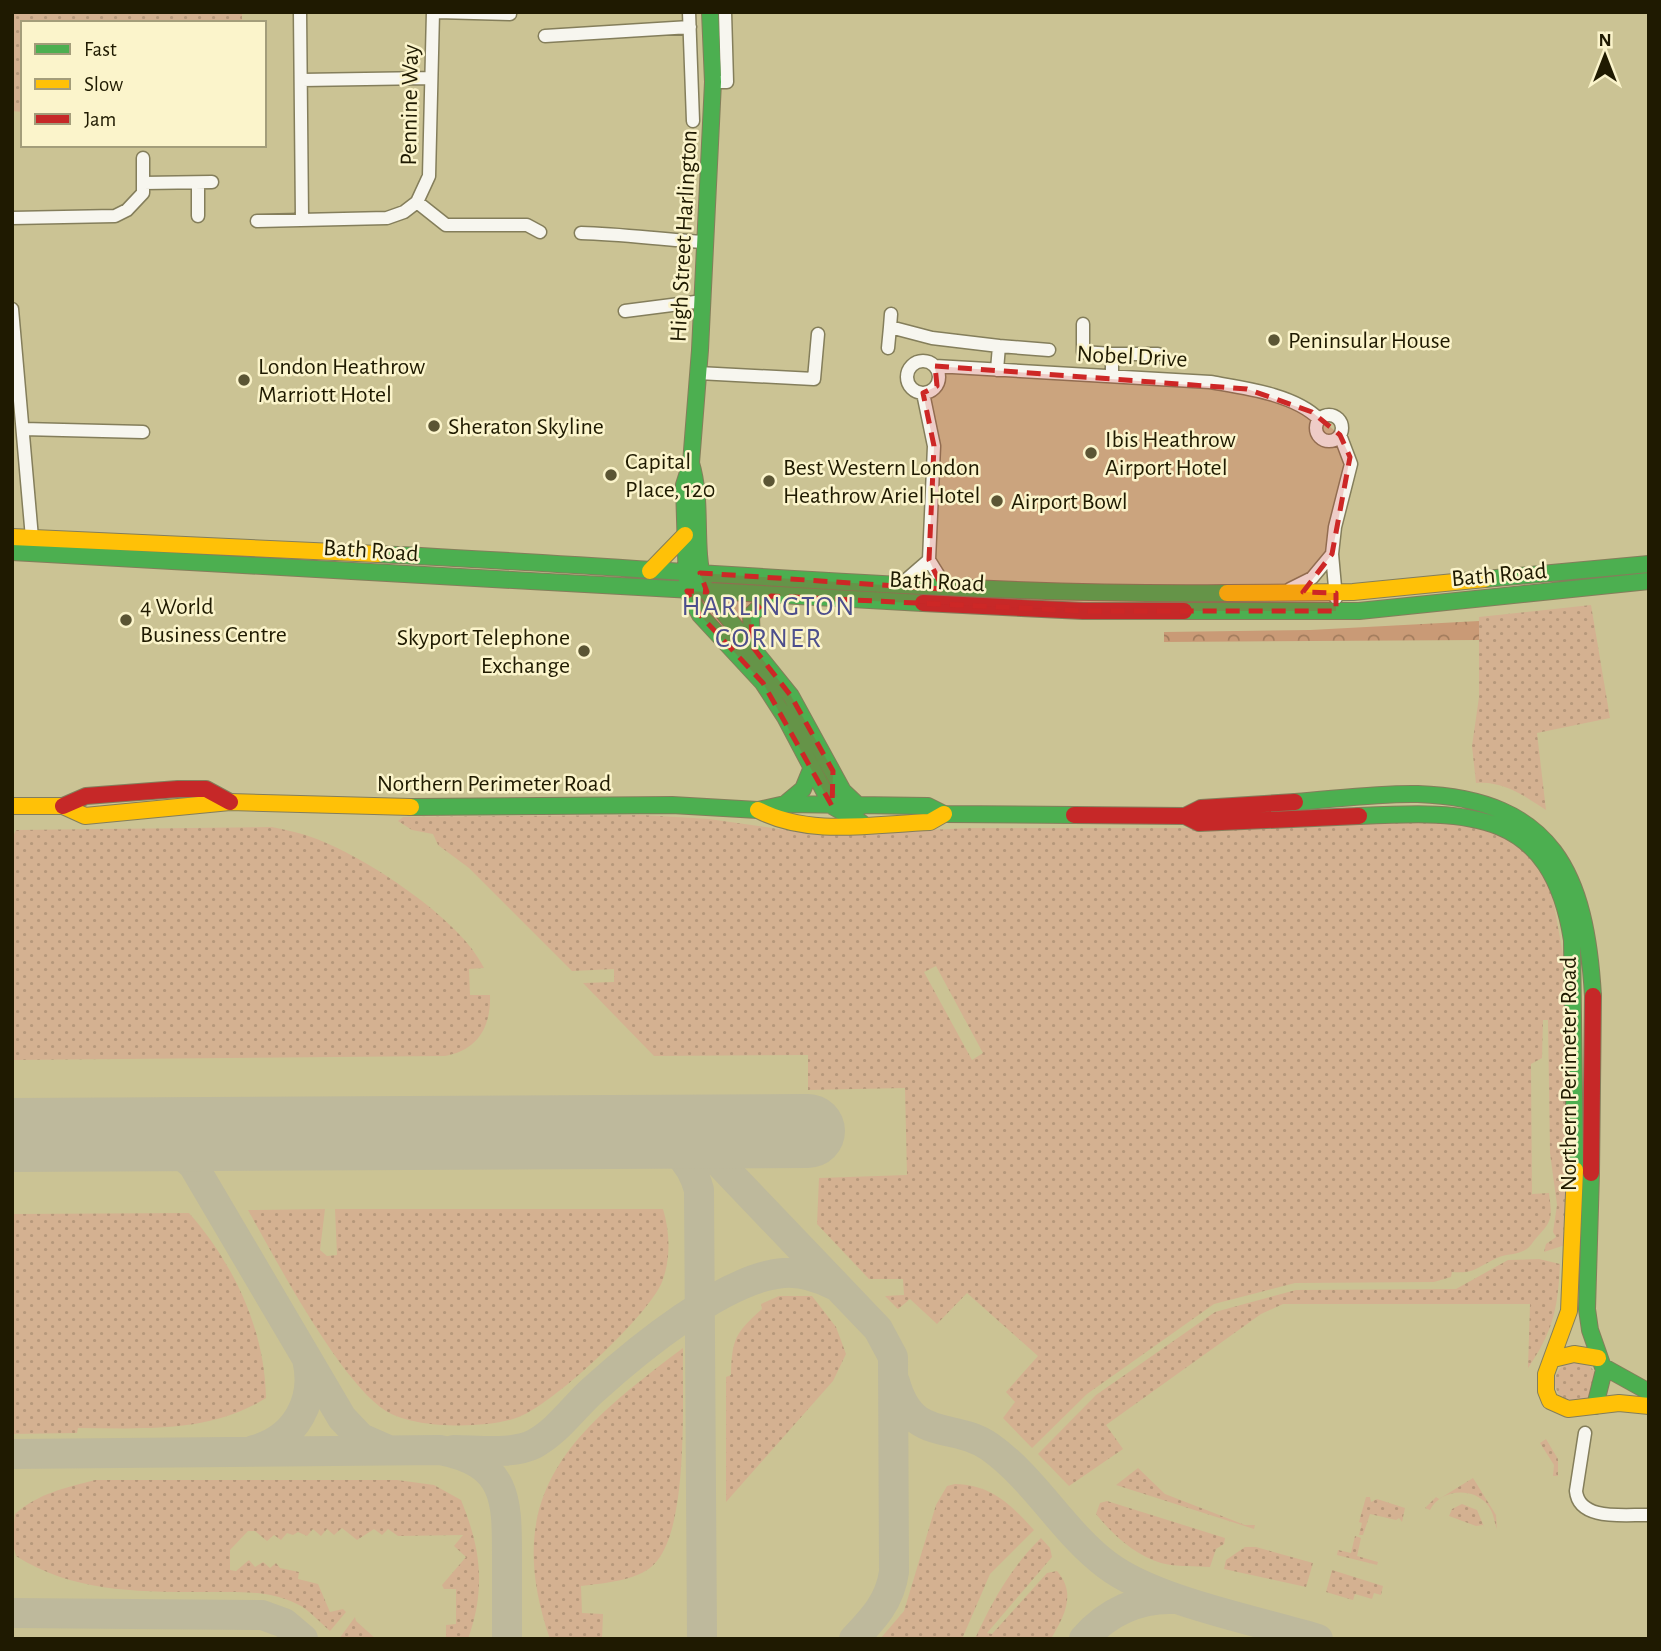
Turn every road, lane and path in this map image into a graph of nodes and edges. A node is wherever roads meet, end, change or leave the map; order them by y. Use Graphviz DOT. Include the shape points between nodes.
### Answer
graph roads {
  1 [pos="300,12"];
  2 [pos="435,12"];
  3 [pos="689,12"];
  4 [pos="710,12"];
  5 [pos="725,12"];
  6 [pos="510,14"];
  7 [pos="690,27"];
  8 [pos="545,36"];
  9 [pos="429,78"];
  10 [pos="302,80"];
  11 [pos="713,82"];
  12 [pos="712,109"];
  13 [pos="143,158"];
  14 [pos="143,183"];
  15 [pos="417,202"];
  16 [pos="198,216"];
  17 [pos="12,218"];
  18 [pos="302,219"];
  19 [pos="257,221"];
  20 [pos="540,232"];
  21 [pos="581,233"];
  22 [pos="706,242"];
  23 [pos="703,301"];
  24 [pos="12,309"];
  25 [pos="625,311"];
  26 [pos="1083,324"];
  27 [pos="818,334"];
  28 [pos="999,346"];
  29 [pos="888,348"];
  30 [pos="1049,350"];
  31 [pos="1112,354"];
  32 [pos="1158,354"];
  33 [pos="935,366"];
  34 [pos="997,370"];
  35 [pos="698,373"];
  36 [pos="1112,375"];
  37 [pos="923,393"];
  38 [pos="1319,419"];
  39 [pos="23,429"];
  40 [pos="143,432"];
  41 [pos="1340,435"];
  42 [pos="691,463"];
  43 [pos="685,536"];
  44 [pos="12,537"];
  45 [pos="32,538"];
  46 [pos="12,552"];
  47 [pos="1332,554"];
  48 [pos="929,560"];
  49 [pos="1649,564"];
  50 [pos="650,571"];
  51 [pos="692,573"];
  52 [pos="1649,581"];
  53 [pos="899,586"];
  54 [pos="1336,586"];
  55 [pos="947,589"];
  56 [pos="687,591"];
  57 [pos="707,592"];
  58 [pos="1281,594"];
  59 [pos="771,596"];
  60 [pos="1336,611"];
  61 [pos="751,646"];
  62 [pos="813,767"];
  63 [pos="833,771"];
  64 [pos="785,804"];
  65 [pos="12,806"];
  66 [pos="832,806"];
  67 [pos="758,810"];
  68 [pos="861,815"];
  69 [pos="1185,816"];
  70 [pos="819,826"];
  71 [pos="1553,1359"];
  72 [pos="1601,1362"];
  73 [pos="1649,1392"];
  74 [pos="1595,1406"];
  75 [pos="1649,1406"];
  76 [pos="1585,1433"];
  77 [pos="1649,1514"];
  1 -- 10 [label="street"];
  2 -- 6 [label="street"];
  2 -- 9 [label="street, Pennine Way"];
  3 -- 7 [label="street"];
  4 -- 11 [label="main road, High Street Harlington"];
  5 -- 11 [label="street" via="727,82"];
  7 -- 8 [label="street"];
  7 -- 12 [label="street" via="692,115"];
  9 -- 10 [label="street"];
  9 -- 15 [label="street, Pennine Way" via="430,167"];
  10 -- 18 [label="street"];
  11 -- 12 [label="main road, High Street Harlington"];
  12 -- 22 [label="main road, High Street Harlington"];
  13 -- 14 [label="street"];
  14 -- 16 [label="street" via="205,182"];
  14 -- 17 [label="street" via="143,193 116,216"];
  15 -- 18 [label="street, Pennine Way" via="387,218"];
  15 -- 20 [label="street" via="446,225 527,225"];
  18 -- 19 [label="street, Pennine Way"];
  21 -- 22 [label="street"];
  22 -- 23 [label="main road, High Street Harlington"];
  23 -- 25 [label="street"];
  23 -- 35 [label="main road, High Street Harlington"];
  24 -- 39 [label="street"];
  26 -- 31 [label="street" via="1083,352"];
  27 -- 35 [label="street" via="814,379"];
  28 -- 29 [label="street" via="932,338 890,321"];
  28 -- 30 [label="street"];
  28 -- 34 [label="street"];
  31 -- 32 [label="street"];
  31 -- 36 [label="street"];
  33 -- 34 [label="street, Nobel Drive"];
  33 -- 37 [label="street" via="937,386"];
  33 -- 37 [label="street" via="919,360 908,370 909,386"];
  34 -- 36 [label="street, Nobel Drive"];
  35 -- 42 [label="main road, High Street Harlington"];
  36 -- 38 [label="street, Nobel Drive" via="1247,389 1291,402"];
  37 -- 48 [label="street" via="934,446"];
  38 -- 41 [label="street" via="1326,415 1338,419"];
  38 -- 41 [label="street" via="1315,430 1322,440"];
  39 -- 40 [label="street" via="89,424"];
  39 -- 45 [label="street"];
  41 -- 47 [label="street" via="1351,464"];
  42 -- 43 [label="main road, High Street Harlington" via="684,485"];
  42 -- 51 [label="main road, High Street Harlington" via="698,481 697,551"];
  43 -- 50 [label="main road"];
  43 -- 51 [label="main road, High Street Harlington"];
  44 -- 45 [label="main road, Bath Road"];
  45 -- 50 [label="main road, Bath Road"];
  46 -- 56 [label="main road, Bath Road"];
  47 -- 54 [label="street"];
  47 -- 58 [label="street" via="1312,578"];
  48 -- 53 [label="street"];
  48 -- 55 [label="street"];
  49 -- 54 [label="main road, Bath Road"];
  50 -- 51 [label="main road, Bath Road"];
  51 -- 53 [label="main road, Bath Road"];
  51 -- 56 [label="main road, High Street Harlington"];
  51 -- 57 [label="main road, High Street Harlington"];
  52 -- 60 [label="main road, Bath Road"];
  53 -- 55 [label="main road, Bath Road"];
  54 -- 58 [label="main road, Bath Road"];
  54 -- 60 [label="street"];
  55 -- 58 [label="main road, Bath Road"];
  56 -- 57 [label="main road, Bath Road"];
  56 -- 62 [label="main road" via="700,615 763,683"];
  57 -- 59 [label="main road, Bath Road"];
  57 -- 61 [label="main road, High Street Harlington"];
  59 -- 60 [label="main road, Bath Road" via="1083,611"];
  59 -- 61 [label="main road" via="751,615"];
  61 -- 63 [label="main road, High Street Harlington" via="791,696"];
  62 -- 64 [label="main road" via="803,789"];
  62 -- 66 [label="main road"];
  63 -- 66 [label="main road"];
  63 -- 68 [label="main road, High Street Harlington"];
  64 -- 66 [label="main road, Northern Perimeter Road"];
  64 -- 67 [label="main road, Northern Perimeter Road"];
  65 -- 67 [label="main road, Northern Perimeter Road" via="63,806 86,796 206,789 230,802 358,807 672,805"];
  66 -- 68 [label="main road"];
  66 -- 70 [label="main road"];
  67 -- 70 [label="main road, Northern Perimeter Road" via="781,822"];
  68 -- 69 [label="main road, Northern Perimeter Road" via="930,822 944,814"];
  68 -- 70 [label="main road, Northern Perimeter Road"];
  69 -- 71 [label="main road, Northern Perimeter Road" via="1199,824 1417,813 1468,816 1515,834 1553,872 1567,908 1572,940 1575,1193 1571,1290"];
  69 -- 72 [label="main road, Northern Perimeter Road" via="1201,808 1449,795 1510,813 1537,831 1559,854 1576,883 1593,958 1587,1296 1589,1325"];
  71 -- 72 [label="main road" via="1574,1354"];
  71 -- 74 [label="main road" via="1546,1380 1553,1402 1572,1411"];
  72 -- 73 [label="main road"];
  72 -- 74 [label="main road"];
  74 -- 75 [label="main road"];
  76 -- 77 [label="street" via="1578,1500 1596,1513"];
}
